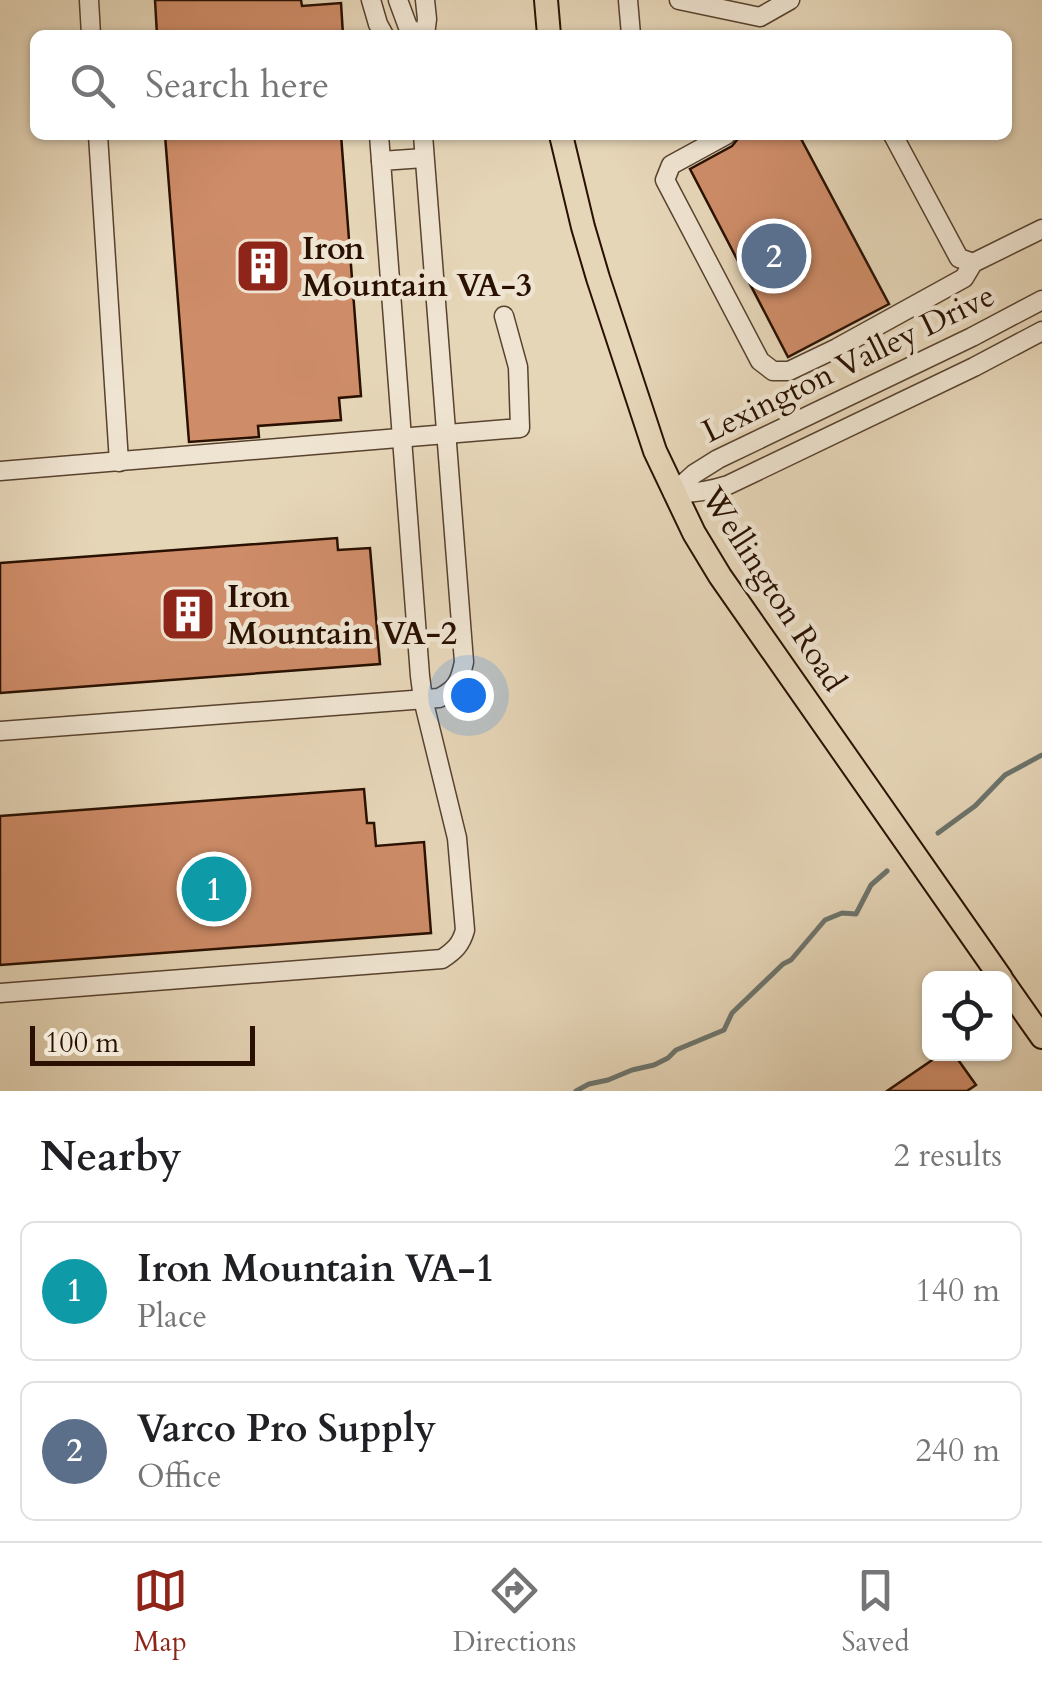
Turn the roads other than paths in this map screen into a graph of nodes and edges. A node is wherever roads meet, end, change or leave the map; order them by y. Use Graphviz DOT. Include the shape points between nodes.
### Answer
graph roads {
  1 [pos="89,0"];
  2 [pos="371,0"];
  3 [pos="398,0"];
  4 [pos="425,0"];
  5 [pos="546,0"];
  6 [pos="628,0"];
  7 [pos="680,0"];
  8 [pos="790,0"];
  9 [pos="91,30"];
  10 [pos="381,30"];
  11 [pos="413,30"];
  12 [pos="423,30"];
  13 [pos="549,30"];
  14 [pos="631,30"];
  15 [pos="98,140"];
  16 [pos="380,140"];
  17 [pos="423,140"];
  18 [pos="563,140"];
  19 [pos="717,140"];
  20 [pos="896,140"];
  21 [pos="424,158"];
  22 [pos="381,162"];
  23 [pos="1042,228"];
  24 [pos="973,263"];
  25 [pos="1042,300"];
  26 [pos="504,316"];
  27 [pos="1042,331"];
  28 [pos="445,436"];
  29 [pos="402,439"];
  30 [pos="119,462"];
  31 [pos="0,471"];
  32 [pos="673,493"];
  33 [pos="423,699"];
  34 [pos="0,731"];
  35 [pos="996,971"];
  36 [pos="0,993"];
  37 [pos="1012,994"];
  38 [pos="1042,1037"];
  1 -- 9 [label="street"];
  2 -- 10 [label="street"];
  3 -- 11 [label="street"];
  4 -- 12 [label="street"];
  5 -- 13 [label="main road"];
  6 -- 14 [label="street"];
  7 -- 8 [label="street" via="760,18"];
  15 -- 30 [label="street"];
  16 -- 22 [label="street"];
  17 -- 21 [label="street"];
  18 -- 32 [label="main road, Wellington Road" via="598,278"];
  19 -- 24 [label="street" via="671,166 665,180 760,362 773,370 788,371 837,348 964,278"];
  20 -- 24 [label="street" via="959,258"];
  21 -- 22 [label="street"];
  21 -- 28 [label="street"];
  22 -- 29 [label="street"];
  23 -- 24 [label="street"];
  25 -- 32 [label="street, Lexington Valley Drive" via="718,459"];
  26 -- 28 [label="street" via="518,367 520,428"];
  27 -- 32 [label="street, Lexington Valley Drive" via="728,485"];
  28 -- 29 [label="street"];
  28 -- 33 [label="street" via="464,662 453,691"];
  29 -- 30 [label="street"];
  29 -- 33 [label="street"];
  30 -- 31 [label="street"];
  32 -- 35 [label="main road, Wellington Road" via="720,576"];
  33 -- 34 [label="street"];
  33 -- 36 [label="street" via="458,838 465,930 454,951 442,959"];
  37 -- 38 [label="main road, Wellington Road"];
}
